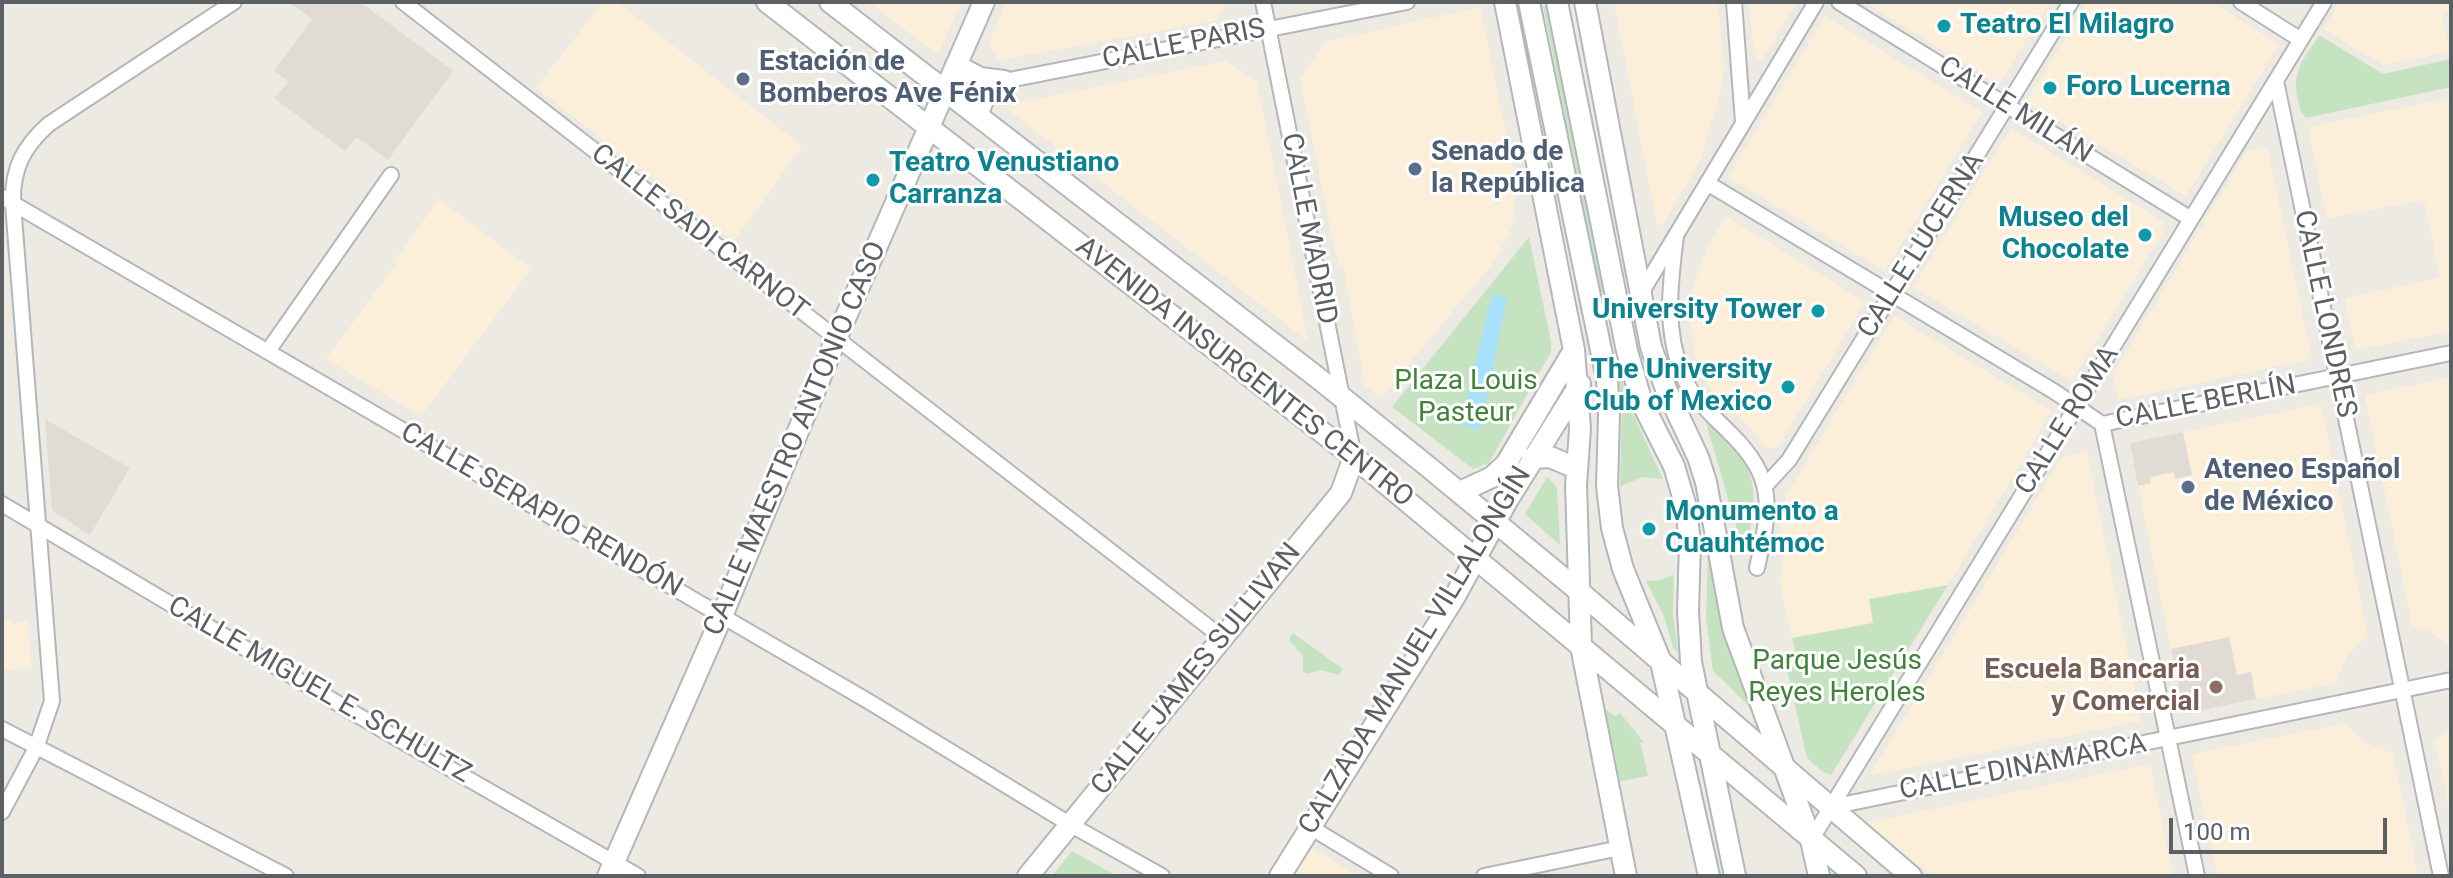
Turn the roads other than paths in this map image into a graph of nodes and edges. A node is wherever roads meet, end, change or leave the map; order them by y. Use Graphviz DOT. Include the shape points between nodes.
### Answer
graph roads {
  1 [pos="234,2"];
  2 [pos="403,2"];
  3 [pos="767,2"];
  4 [pos="830,2"];
  5 [pos="984,2"];
  6 [pos="1263,2"];
  7 [pos="1407,2"];
  8 [pos="1505,2"];
  9 [pos="1529,2"];
  10 [pos="1557,2"];
  11 [pos="1585,2"];
  12 [pos="1734,2"];
  13 [pos="1816,2"];
  14 [pos="1839,2"];
  15 [pos="2071,2"];
  16 [pos="2241,2"];
  17 [pos="2324,2"];
  18 [pos="1268,27"];
  19 [pos="2301,40"];
  20 [pos="956,65"];
  21 [pos="1004,81"];
  22 [pos="2276,81"];
  23 [pos="945,91"];
  24 [pos="2008,106"];
  25 [pos="980,117"];
  26 [pos="1743,122"];
  27 [pos="929,127"];
  28 [pos="391,175"];
  29 [pos="1707,183"];
  30 [pos="8,201"];
  31 [pos="2191,219"];
  32 [pos="1676,236"];
  33 [pos="1892,294"];
  34 [pos="1639,295"];
  35 [pos="1621,325"];
  36 [pos="836,339"];
  37 [pos="1574,350"];
  38 [pos="268,351"];
  39 [pos="1603,353"];
  40 [pos="2451,353"];
  41 [pos="2337,376"];
  42 [pos="1578,387"];
  43 [pos="1340,397"];
  44 [pos="2077,405"];
  45 [pos="2102,424"];
  46 [pos="1354,457"];
  47 [pos="1532,458"];
  48 [pos="1576,468"];
  49 [pos="1766,485"];
  50 [pos="1460,492"];
  51 [pos="2,504"];
  52 [pos="1496,521"];
  53 [pos="38,525"];
  54 [pos="1477,558"];
  55 [pos="1757,568"];
  56 [pos="1580,593"];
  57 [pos="722,616"];
  58 [pos="1224,639"];
  59 [pos="1581,646"];
  60 [pos="1661,662"];
  61 [pos="2451,680"];
  62 [pos="2402,690"];
  63 [pos="1698,694"];
  64 [pos="1676,727"];
  65 [pos="2,729"];
  66 [pos="2168,739"];
  67 [pos="36,748"];
  68 [pos="1711,756"];
  69 [pos="1786,769"];
  70 [pos="1831,808"];
  71 [pos="2,812"];
  72 [pos="1071,825"];
  73 [pos="1310,827"];
  74 [pos="1811,840"];
  75 [pos="1620,848"];
  76 [pos="612,869"];
  77 [pos="286,876"];
  78 [pos="638,876"];
  79 [pos="1028,876"];
  80 [pos="1162,876"];
  81 [pos="1280,876"];
  82 [pos="1391,876"];
  83 [pos="1484,876"];
  84 [pos="1626,876"];
  85 [pos="1709,876"];
  86 [pos="1735,876"];
  87 [pos="1819,876"];
  88 [pos="1856,876"];
  89 [pos="1911,876"];
  90 [pos="2197,876"];
  91 [pos="2441,876"];
  1 -- 30 [label="street" via="80,101 32,139"];
  2 -- 36 [label="street, CALLE SADI CARNOT"];
  3 -- 27 [label="main road, AVENIDA INSURGENTES CENTRO"];
  4 -- 23 [label="main road, AVENIDA INSURGENTES CENTRO"];
  5 -- 20 [label="main road, CALLE MAESTRO ANTONIO CASO"];
  6 -- 18 [label="street, CALLE MADRID"];
  7 -- 18 [label="street, CALLE PARIS"];
  8 -- 37 [label="main road"];
  9 -- 39 [label="main road"];
  10 -- 35 [label="main road"];
  11 -- 34 [label="main road"];
  12 -- 26 [label="street"];
  13 -- 26 [label="street, CALZADA MANUEL VILLALONGÍN"];
  14 -- 24 [label="street, CALLE MILÁN"];
  15 -- 24 [label="street, CALLE LUCERNA"];
  16 -- 19 [label="street"];
  17 -- 19 [label="street, CALLE ROMA"];
  18 -- 21 [label="street, CALLE PARIS"];
  18 -- 43 [label="street, CALLE MADRID"];
  19 -- 22 [label="street, CALLE ROMA"];
  20 -- 21 [label="main road" via="980,78"];
  20 -- 23 [label="main road, CALLE MAESTRO ANTONIO CASO"];
  21 -- 25 [label="street" via="987,98"];
  22 -- 31 [label="street, CALLE ROMA"];
  22 -- 41 [label="street, CALLE LONDRES"];
  23 -- 25 [label="main road, AVENIDA INSURGENTES CENTRO"];
  23 -- 27 [label="main road, CALLE MAESTRO ANTONIO CASO"];
  24 -- 31 [label="street, CALLE MILÁN"];
  24 -- 33 [label="street, CALLE LUCERNA"];
  25 -- 43 [label="main road, AVENIDA INSURGENTES CENTRO"];
  26 -- 29 [label="street, CALZADA MANUEL VILLALONGÍN"];
  27 -- 36 [label="main road, CALLE MAESTRO ANTONIO CASO"];
  27 -- 46 [label="main road, AVENIDA INSURGENTES CENTRO"];
  28 -- 38 [label="street"];
  29 -- 32 [label="street, CALZADA MANUEL VILLALONGÍN"];
  29 -- 33 [label="street"];
  30 -- 38 [label="street, CALLE SERAPIO RENDÓN"];
  30 -- 53 [label="street"];
  31 -- 44 [label="street, CALLE ROMA"];
  32 -- 34 [label="street, CALZADA MANUEL VILLALONGÍN"];
  32 -- 49 [label="street" via="1669,300 1676,355 1695,397 1745,449"];
  33 -- 44 [label="street"];
  33 -- 49 [label="street, CALLE LUCERNA" via="1789,460"];
  34 -- 35 [label="main road, CALZADA MANUEL VILLALONGÍN"];
  34 -- 69 [label="main road" via="1659,373 1706,482 1741,653"];
  35 -- 39 [label="main road, CALZADA MANUEL VILLALONGÍN"];
  35 -- 63 [label="main road" via="1642,403 1674,466 1686,507 1691,662"];
  36 -- 57 [label="main road, CALLE MAESTRO ANTONIO CASO"];
  36 -- 58 [label="street, CALLE SADI CARNOT"];
  37 -- 42 [label="main road"];
  37 -- 50 [label="main road" via="1506,464"];
  38 -- 57 [label="street, CALLE SERAPIO RENDÓN"];
  39 -- 42 [label="main road, CALZADA MANUEL VILLALONGÍN"];
  39 -- 60 [label="main road" via="1612,528"];
  40 -- 41 [label="street, CALLE BERLÍN"];
  41 -- 45 [label="street, CALLE BERLÍN"];
  41 -- 62 [label="street, CALLE LONDRES"];
  42 -- 47 [label="main road, CALZADA MANUEL VILLALONGÍN"];
  42 -- 48 [label="main road"];
  43 -- 46 [label="street, CALLE MADRID"];
  43 -- 50 [label="main road, AVENIDA INSURGENTES CENTRO"];
  44 -- 45 [label="street"];
  44 -- 70 [label="street, CALLE ROMA"];
  45 -- 66 [label="street"];
  46 -- 54 [label="main road, AVENIDA INSURGENTES CENTRO"];
  46 -- 58 [label="main road, CALLE JAMES SULLIVAN" via="1341,493"];
  47 -- 48 [label="main road" via="1550,457"];
  47 -- 52 [label="main road, CALZADA MANUEL VILLALONGÍN"];
  48 -- 56 [label="main road"];
  49 -- 55 [label="street"];
  50 -- 52 [label="main road, AVENIDA INSURGENTES CENTRO"];
  51 -- 53 [label="street, CALLE MIGUEL E. SCHULTZ"];
  52 -- 54 [label="main road, CALZADA MANUEL VILLALONGÍN"];
  52 -- 56 [label="main road, AVENIDA INSURGENTES CENTRO"];
  53 -- 67 [label="street" via="52,701"];
  53 -- 76 [label="street, CALLE MIGUEL E. SCHULTZ"];
  54 -- 59 [label="main road, AVENIDA INSURGENTES CENTRO"];
  54 -- 73 [label="main road, CALZADA MANUEL VILLALONGÍN"];
  56 -- 59 [label="main road"];
  56 -- 60 [label="main road, AVENIDA INSURGENTES CENTRO"];
  57 -- 72 [label="street, CALLE SERAPIO RENDÓN"];
  57 -- 76 [label="main road, CALLE MAESTRO ANTONIO CASO"];
  58 -- 72 [label="main road, CALLE JAMES SULLIVAN"];
  59 -- 64 [label="main road, AVENIDA INSURGENTES CENTRO"];
  59 -- 75 [label="main road"];
  60 -- 63 [label="main road, AVENIDA INSURGENTES CENTRO"];
  60 -- 64 [label="main road"];
  61 -- 62 [label="street, CALLE DINAMARCA"];
  62 -- 66 [label="street, CALLE DINAMARCA"];
  62 -- 91 [label="street, CALLE LONDRES"];
  63 -- 68 [label="main road"];
  63 -- 69 [label="main road, AVENIDA INSURGENTES CENTRO"];
  64 -- 68 [label="main road, AVENIDA INSURGENTES CENTRO"];
  64 -- 85 [label="main road"];
  65 -- 67 [label="street"];
  66 -- 70 [label="street, CALLE DINAMARCA"];
  66 -- 90 [label="street"];
  67 -- 71 [label="street"];
  67 -- 77 [label="street"];
  68 -- 74 [label="main road, AVENIDA INSURGENTES CENTRO"];
  68 -- 86 [label="main road"];
  69 -- 70 [label="main road, AVENIDA INSURGENTES CENTRO"];
  69 -- 74 [label="main road"];
  70 -- 74 [label="street, CALLE ROMA"];
  70 -- 89 [label="main road, AVENIDA INSURGENTES CENTRO"];
  72 -- 79 [label="main road, CALLE JAMES SULLIVAN"];
  72 -- 80 [label="street, CALLE SERAPIO RENDÓN"];
  73 -- 81 [label="main road, CALZADA MANUEL VILLALONGÍN"];
  73 -- 82 [label="street"];
  74 -- 87 [label="main road"];
  74 -- 88 [label="main road, AVENIDA INSURGENTES CENTRO"];
  75 -- 83 [label="street"];
  75 -- 84 [label="main road"];
  76 -- 78 [label="street, CALLE MIGUEL E. SCHULTZ"];
}
